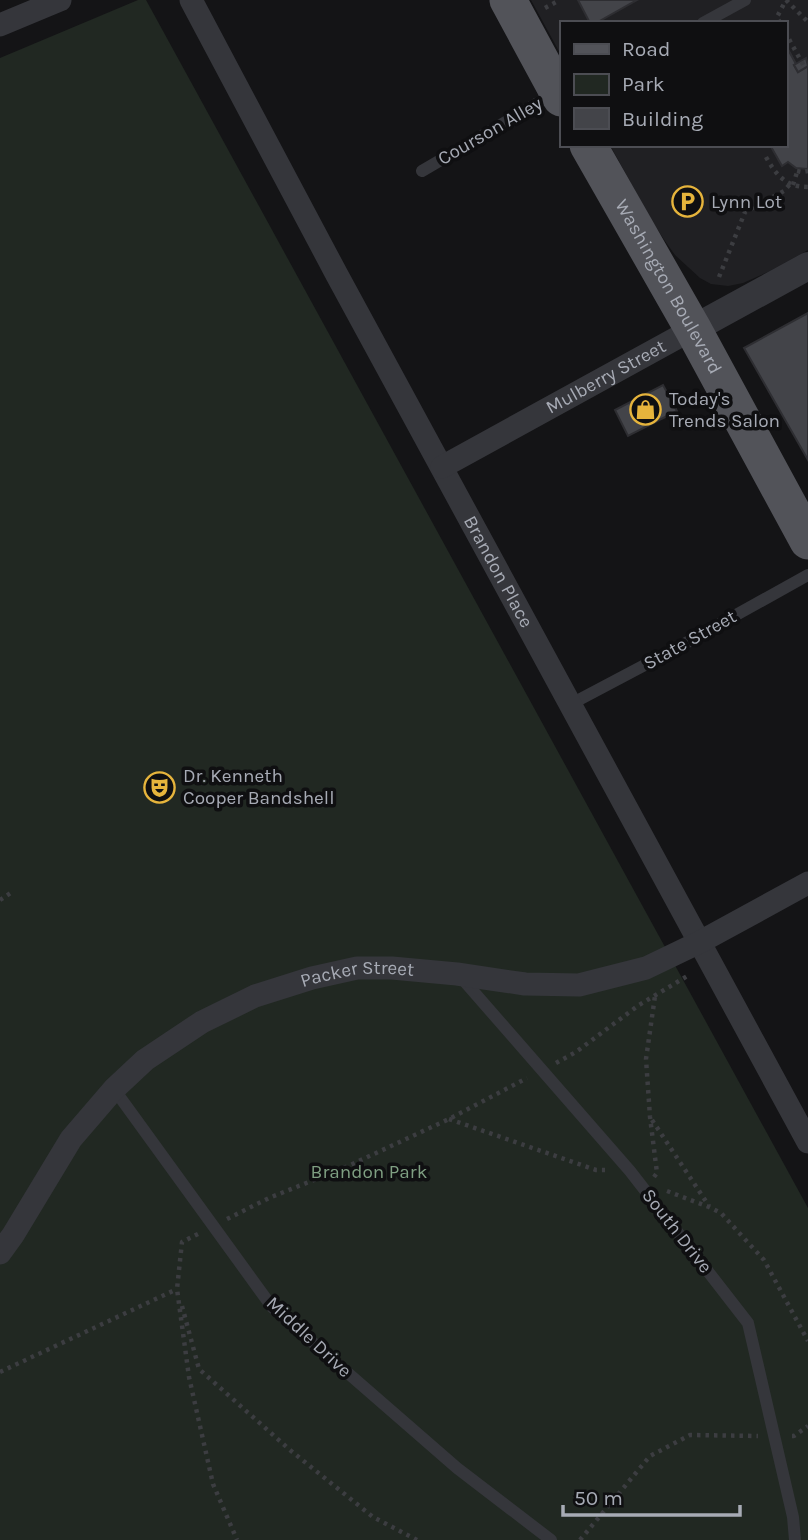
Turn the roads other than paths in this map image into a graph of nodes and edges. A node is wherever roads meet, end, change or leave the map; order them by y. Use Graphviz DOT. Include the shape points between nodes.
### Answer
graph roads {
  1 [pos="60,0"];
  2 [pos="191,0"];
  3 [pos="508,0"];
  4 [pos="745,0"];
  5 [pos="707,21"];
  6 [pos="0,25"];
  7 [pos="560,94"];
  8 [pos="589,147"];
  9 [pos="422,170"];
  10 [pos="808,266"];
  11 [pos="693,329"];
  12 [pos="442,467"];
  13 [pos="808,541"];
  14 [pos="808,575"];
  15 [pos="571,704"];
  16 [pos="808,883"];
  17 [pos="700,942"];
  18 [pos="457,974"];
  19 [pos="114,1089"];
  20 [pos="808,1142"];
  21 [pos="0,1253"];
  22 [pos="551,1540"];
  23 [pos="795,1540"];
  1 -- 6 [label="street"];
  2 -- 12 [label="street, Brandon Place"];
  3 -- 7 [label="main road"];
  4 -- 5 [label="lane"];
  7 -- 9 [label="lane, Courson Alley"];
  8 -- 11 [label="main road, Washington Boulevard"];
  10 -- 11 [label="street, Mulberry Street"];
  11 -- 12 [label="street, Mulberry Street"];
  11 -- 13 [label="main road, Washington Boulevard"];
  12 -- 15 [label="street, Brandon Place"];
  14 -- 15 [label="lane, State Street"];
  15 -- 17 [label="street, Brandon Place"];
  16 -- 17 [label="street, Packer Street"];
  17 -- 18 [label="street, Packer Street" via="646,968 579,985 525,984"];
  17 -- 20 [label="street, Brandon Place"];
  18 -- 19 [label="street, Packer Street" via="357,968 255,996 191,1029 145,1060"];
  18 -- 23 [label="lane, South Drive" via="630,1171 748,1323"];
  19 -- 21 [label="street, Packer Street" via="71,1139"];
  19 -- 22 [label="lane, Middle Drive" via="272,1307 457,1468"];
}
